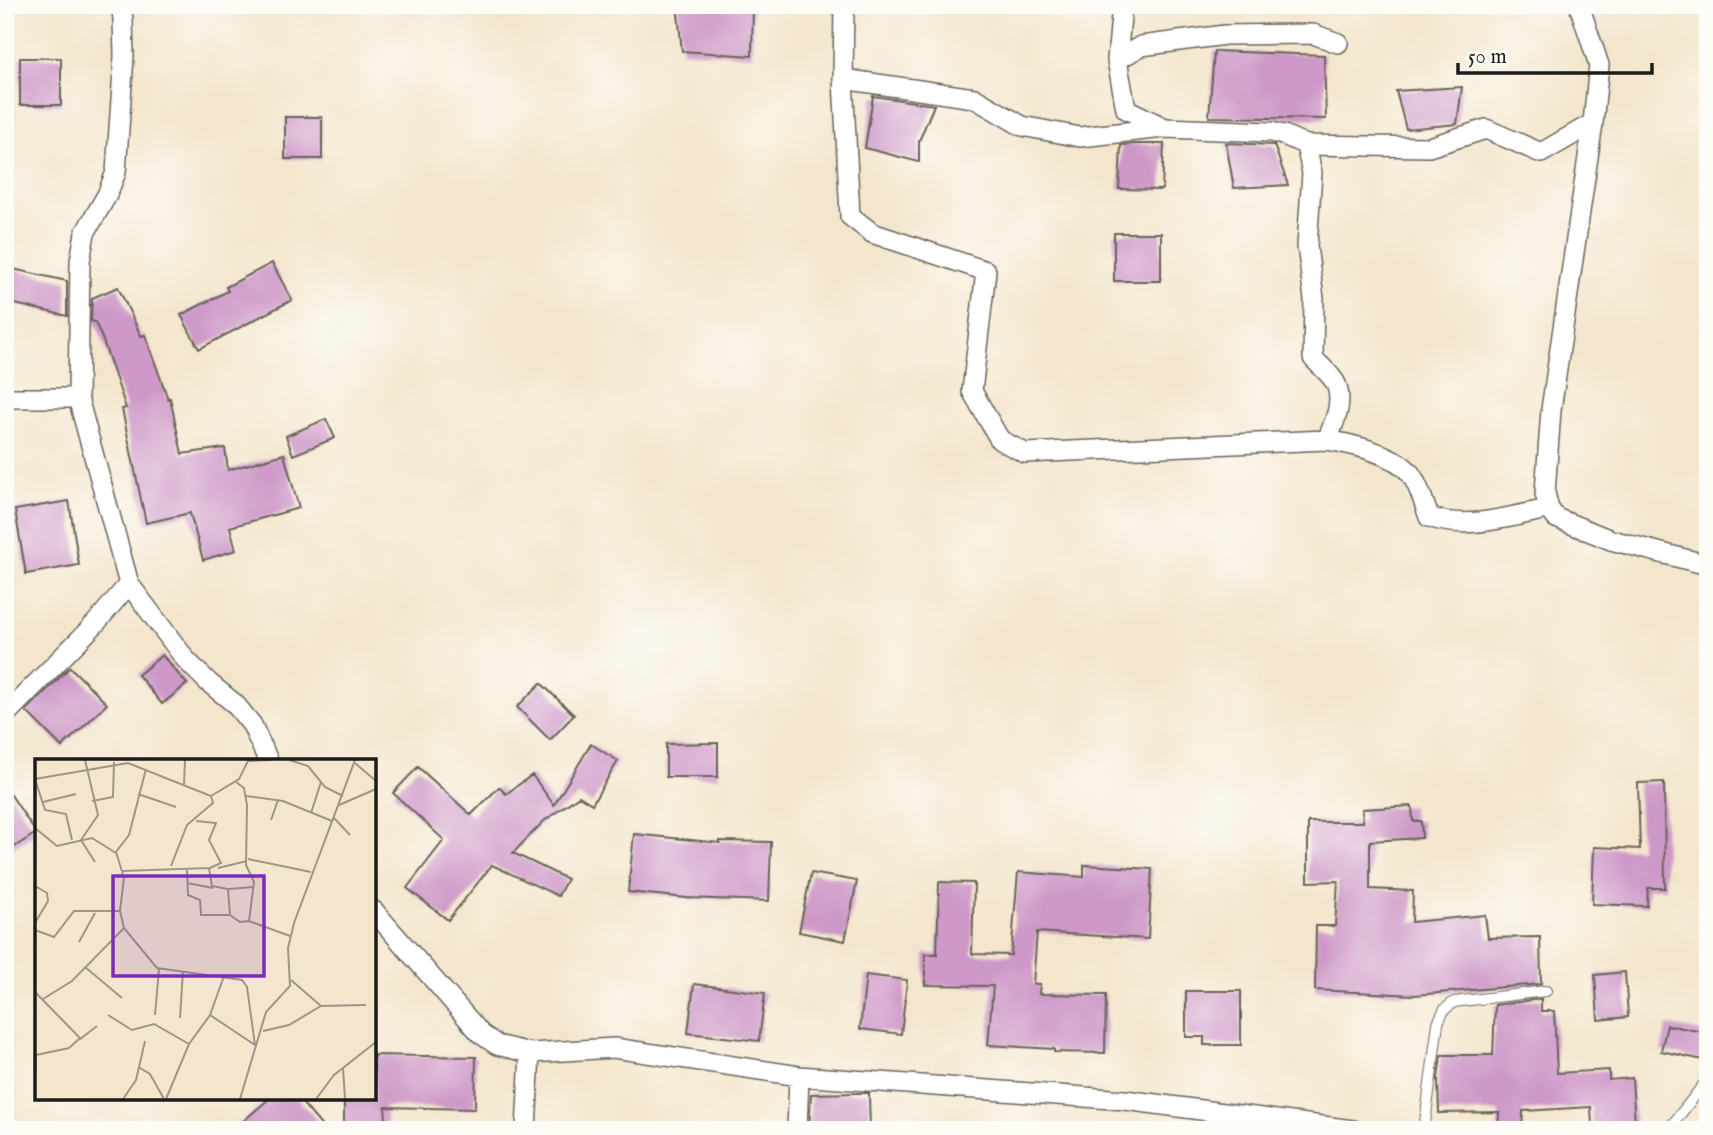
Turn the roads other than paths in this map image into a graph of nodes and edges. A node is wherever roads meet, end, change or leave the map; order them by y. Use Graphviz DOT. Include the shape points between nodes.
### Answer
graph roads {
  1 [pos="121,5"];
  2 [pos="844,5"];
  3 [pos="1122,5"];
  4 [pos="1579,5"];
  5 [pos="1338,43"];
  6 [pos="1117,60"];
  7 [pos="843,79"];
  8 [pos="1593,123"];
  9 [pos="1166,128"];
  10 [pos="1306,145"];
  11 [pos="5,398"];
  12 [pos="78,398"];
  13 [pos="1326,440"];
  14 [pos="1549,509"];
  15 [pos="1708,565"];
  16 [pos="129,584"];
  17 [pos="5,715"];
  18 [pos="267,759"];
  19 [pos="376,913"];
  20 [pos="1546,991"];
  21 [pos="530,1053"];
  22 [pos="799,1076"];
  23 [pos="1708,1079"];
  24 [pos="1269,1125"];
  25 [pos="526,1130"];
  26 [pos="797,1130"];
  27 [pos="1353,1130"];
  28 [pos="1424,1130"];
  29 [pos="1668,1130"];
  1 -- 12 [label="street" via="124,56 116,172 85,233 80,261"];
  2 -- 7 [label="street"];
  3 -- 6 [label="street"];
  4 -- 8 [label="street" via="1599,65"];
  5 -- 6 [label="street" via="1313,34 1225,35 1141,46"];
  6 -- 9 [label="street" via="1126,109"];
  7 -- 9 [label="street" via="974,98 1022,126 1080,137"];
  7 -- 13 [label="street" via="850,216 872,233 986,271 972,391 1000,440 1025,453"];
  8 -- 10 [label="street" via="1541,153 1486,129 1429,147"];
  8 -- 14 [label="street" via="1551,410 1545,493"];
  9 -- 10 [label="street" via="1271,132"];
  10 -- 13 [label="street" via="1312,173 1307,246 1314,299 1313,358 1336,384 1338,398 1338,413"];
  11 -- 12 [label="street"];
  12 -- 16 [label="street"];
  13 -- 14 [label="street" via="1356,445 1404,466 1429,517 1447,524"];
  14 -- 15 [label="street" via="1556,518 1611,540"];
  16 -- 17 [label="street"];
  16 -- 18 [label="street" via="186,660 252,725"];
  19 -- 21 [label="street" via="481,1034 497,1045"];
  20 -- 28 [label="lane" via="1454,1002 1444,1010 1438,1023"];
  21 -- 22 [label="street" via="614,1048"];
  21 -- 25 [label="street"];
  22 -- 24 [label="street" via="1125,1100"];
  22 -- 26 [label="street"];
  23 -- 29 [label="lane"];
  24 -- 27 [label="street"];
}
